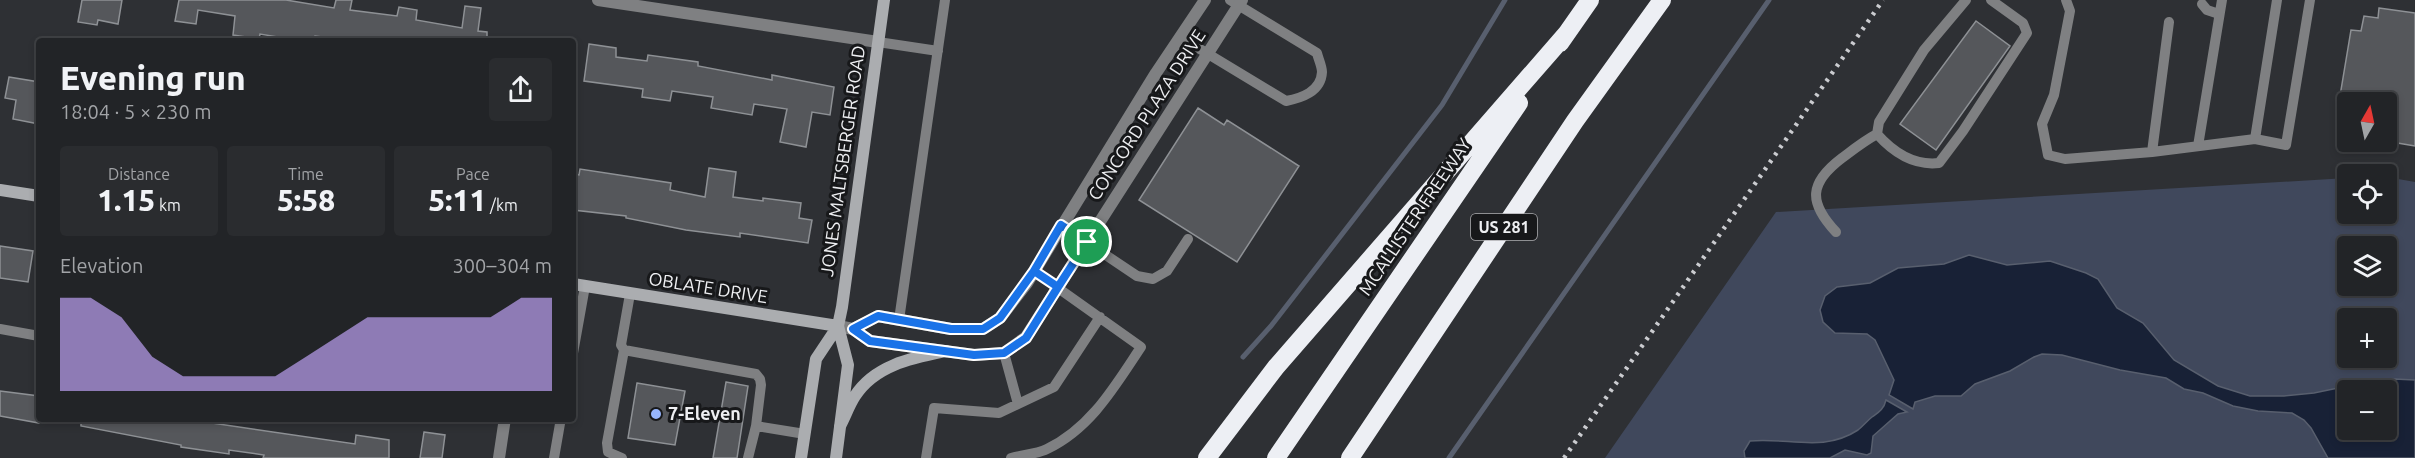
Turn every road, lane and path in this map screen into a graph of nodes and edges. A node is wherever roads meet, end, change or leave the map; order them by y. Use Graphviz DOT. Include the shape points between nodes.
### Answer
graph roads {
  1 [pos="598,0"];
  2 [pos="884,0"];
  3 [pos="945,0"];
  4 [pos="1205,0"];
  5 [pos="1590,0"];
  6 [pos="1662,0"];
  7 [pos="1965,0"];
  8 [pos="1991,0"];
  9 [pos="2066,0"];
  10 [pos="2222,0"];
  11 [pos="2277,0"];
  12 [pos="2310,0"];
  13 [pos="1236,2"];
  14 [pos="2202,4"];
  15 [pos="2219,14"];
  16 [pos="2169,22"];
  17 [pos="1567,33"];
  18 [pos="1180,38"];
  19 [pos="878,42"];
  20 [pos="938,51"];
  21 [pos="1207,54"];
  22 [pos="1877,134"];
  23 [pos="2255,139"];
  24 [pos="2198,146"];
  25 [pos="2152,153"];
  26 [pos="0,190"];
  27 [pos="36,196"];
  28 [pos="1061,225"];
  29 [pos="1836,232"];
  30 [pos="1188,238"];
  31 [pos="1087,242"];
  32 [pos="1034,271"];
  33 [pos="579,285"];
  34 [pos="1058,287"];
  35 [pos="630,294"];
  36 [pos="1100,318"];
  37 [pos="576,319"];
  38 [pos="899,320"];
  39 [pos="838,326"];
  40 [pos="0,329"];
  41 [pos="853,329"];
  42 [pos="36,335"];
  43 [pos="624,350"];
  44 [pos="946,351"];
  45 [pos="1004,353"];
  46 [pos="1018,404"];
  47 [pos="505,422"];
  48 [pos="560,422"];
  49 [pos="756,426"];
  50 [pos="840,426"];
  51 [pos="805,434"];
  52 [pos="499,458"];
  53 [pos="554,458"];
  54 [pos="622,458"];
  55 [pos="748,458"];
  56 [pos="801,458"];
  57 [pos="836,458"];
  58 [pos="926,458"];
  59 [pos="1011,458"];
  60 [pos="1207,458"];
  61 [pos="1276,458"];
  62 [pos="1350,458"];
  1 -- 19 [label="street"];
  2 -- 19 [label="main road, JONES MALTSBERGER ROAD"];
  3 -- 20 [label="lane"];
  4 -- 18 [label="street, CONCORD PLAZA DRIVE"];
  5 -- 17 [label="highway, MCALLISTER FREEWAY / US 281"];
  6 -- 62 [label="highway, US 281" via="1575,121"];
  7 -- 22 [label="lane" via="1906,77 1879,122"];
  8 -- 22 [label="lane" via="2023,23 2027,33 1939,163 1927,164 1903,156"];
  9 -- 25 [label="lane" via="2070,12 2054,95 2042,124 2048,155 2065,159"];
  10 -- 15 [label="lane"];
  11 -- 23 [label="lane"];
  12 -- 23 [label="lane" via="2286,145"];
  13 -- 21 [label="street, CONCORD PLAZA DRIVE"];
  13 -- 21 [label="lane" via="1317,52 1322,73 1315,88 1304,98 1286,100"];
  14 -- 15 [label="lane"];
  15 -- 24 [label="lane"];
  16 -- 25 [label="lane"];
  17 -- 60 [label="highway" via="1276,368"];
  17 -- 61 [label="highway, MCALLISTER FREEWAY / US 281"];
  18 -- 21 [label="lane"];
  18 -- 28 [label="street, CONCORD PLAZA DRIVE"];
  19 -- 20 [label="lane"];
  19 -- 39 [label="main road, JONES MALTSBERGER ROAD"];
  20 -- 38 [label="lane"];
  21 -- 31 [label="street, CONCORD PLAZA DRIVE"];
  22 -- 29 [label="lane" via="1857,144 1820,178 1818,206"];
  23 -- 24 [label="lane"];
  24 -- 25 [label="lane"];
  26 -- 27 [label="main road"];
  28 -- 31 [label="lane"];
  28 -- 32 [label="street, CONCORD PLAZA DRIVE"];
  30 -- 31 [label="lane" via="1167,271 1153,279 1137,276"];
  31 -- 34 [label="street, CONCORD PLAZA DRIVE"];
  32 -- 34 [label="lane"];
  32 -- 38 [label="street, CONCORD PLAZA DRIVE" via="1000,318 983,329 951,329"];
  33 -- 35 [label="main road, OBLATE DRIVE"];
  33 -- 37 [label="lane"];
  34 -- 36 [label="lane"];
  34 -- 45 [label="street, CONCORD PLAZA DRIVE" via="1026,338"];
  35 -- 39 [label="main road, OBLATE DRIVE"];
  35 -- 43 [label="lane" via="621,345"];
  36 -- 46 [label="lane" via="1054,387"];
  36 -- 59 [label="lane" via="1141,347 1109,396 1081,428 1046,450"];
  38 -- 41 [label="street, CONCORD PLAZA DRIVE" via="878,316"];
  39 -- 41 [label="street"];
  39 -- 50 [label="main road, JONES MALTSBERGER ROAD" via="848,365"];
  39 -- 51 [label="main road, JONES MALTSBERGER ROAD" via="816,359"];
  40 -- 42 [label="lane"];
  41 -- 44 [label="street" via="870,341"];
  43 -- 49 [label="lane" via="756,374 761,385"];
  43 -- 54 [label="lane" via="606,443 608,452"];
  44 -- 45 [label="street" via="974,355"];
  44 -- 50 [label="main road" via="907,358 876,374 855,395"];
  45 -- 46 [label="lane"];
  46 -- 58 [label="lane" via="999,413 934,408"];
  47 -- 52 [label="street"];
  48 -- 53 [label="lane"];
  49 -- 51 [label="lane"];
  49 -- 55 [label="lane"];
  50 -- 57 [label="main road, JONES MALTSBERGER ROAD"];
  51 -- 56 [label="main road, JONES MALTSBERGER ROAD"];
}
